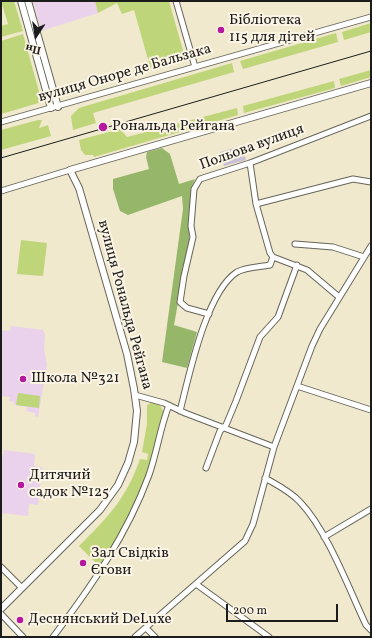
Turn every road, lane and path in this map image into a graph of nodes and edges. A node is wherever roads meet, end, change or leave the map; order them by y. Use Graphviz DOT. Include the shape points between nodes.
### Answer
graph roads {
  1 [pos="21,1"];
  2 [pos="28,1"];
  3 [pos="176,1"];
  4 [pos="371,17"];
  5 [pos="195,67"];
  6 [pos="371,83"];
  7 [pos="54,107"];
  8 [pos="371,116"];
  9 [pos="1,122"];
  10 [pos="250,163"];
  11 [pos="73,168"];
  12 [pos="371,182"];
  13 [pos="1,191"];
  14 [pos="256,204"];
  15 [pos="295,244"];
  16 [pos="371,246"];
  17 [pos="273,257"];
  18 [pos="364,257"];
  19 [pos="297,265"];
  20 [pos="339,297"];
  21 [pos="209,314"];
  22 [pos="297,386"];
  23 [pos="135,395"];
  24 [pos="169,405"];
  25 [pos="180,410"];
  26 [pos="371,410"];
  27 [pos="223,428"];
  28 [pos="274,447"];
  29 [pos="206,468"];
  30 [pos="265,478"];
  31 [pos="371,509"];
  32 [pos="324,536"];
  33 [pos="1,567"];
  34 [pos="196,584"];
  35 [pos="22,588"];
  36 [pos="1,609"];
  37 [pos="1,614"];
  38 [pos="146,628"];
  39 [pos="371,630"];
  40 [pos="23,637"];
  41 [pos="53,637"];
  42 [pos="135,637"];
  43 [pos="155,637"];
  44 [pos="269,637"];
  1 -- 7 [label="main road"];
  2 -- 7 [label="main road"];
  3 -- 5 [label="street"];
  4 -- 5 [label="street, вулиця Оноре де Бальзака"];
  5 -- 7 [label="street, вулиця Оноре де Бальзака"];
  6 -- 11 [label="main road"];
  7 -- 9 [label="street, вулиця Оноре де Бальзака"];
  8 -- 10 [label="street, Польова вулиця"];
  10 -- 14 [label="street"];
  10 -- 21 [label="street, Польова вулиця" via="200,179 194,189 191,226 193,237 180,302 187,308"];
  11 -- 13 [label="street"];
  11 -- 23 [label="main road, вулиця Рональда Рейгана" via="126,354"];
  12 -- 14 [label="street" via="353,179"];
  14 -- 17 [label="street"];
  15 -- 18 [label="street" via="333,247"];
  16 -- 18 [label="street"];
  17 -- 19 [label="street"];
  17 -- 21 [label="street" via="270,265 236,272 223,288"];
  18 -- 20 [label="street"];
  19 -- 20 [label="street" via="314,274"];
  19 -- 27 [label="street" via="278,317 260,337"];
  20 -- 22 [label="street" via="320,329"];
  21 -- 25 [label="street"];
  22 -- 26 [label="street"];
  22 -- 28 [label="street"];
  23 -- 24 [label="street"];
  23 -- 35 [label="main road, вулиця Рональда Рейгана" via="137,411 134,442 118,485 98,513"];
  24 -- 25 [label="street"];
  24 -- 41 [label="street" via="150,474 114,552"];
  25 -- 27 [label="street"];
  27 -- 28 [label="street"];
  27 -- 29 [label="street"];
  28 -- 30 [label="street"];
  30 -- 32 [label="street" via="300,501"];
  30 -- 34 [label="street" via="253,524 245,541"];
  31 -- 32 [label="street"];
  32 -- 39 [label="street" via="366,625"];
  33 -- 35 [label="street"];
  34 -- 38 [label="street"];
  34 -- 44 [label="street"];
  35 -- 36 [label="main road, вулиця Рональда Рейгана"];
  37 -- 40 [label="street"];
  38 -- 42 [label="street"];
  38 -- 43 [label="street"];
}
